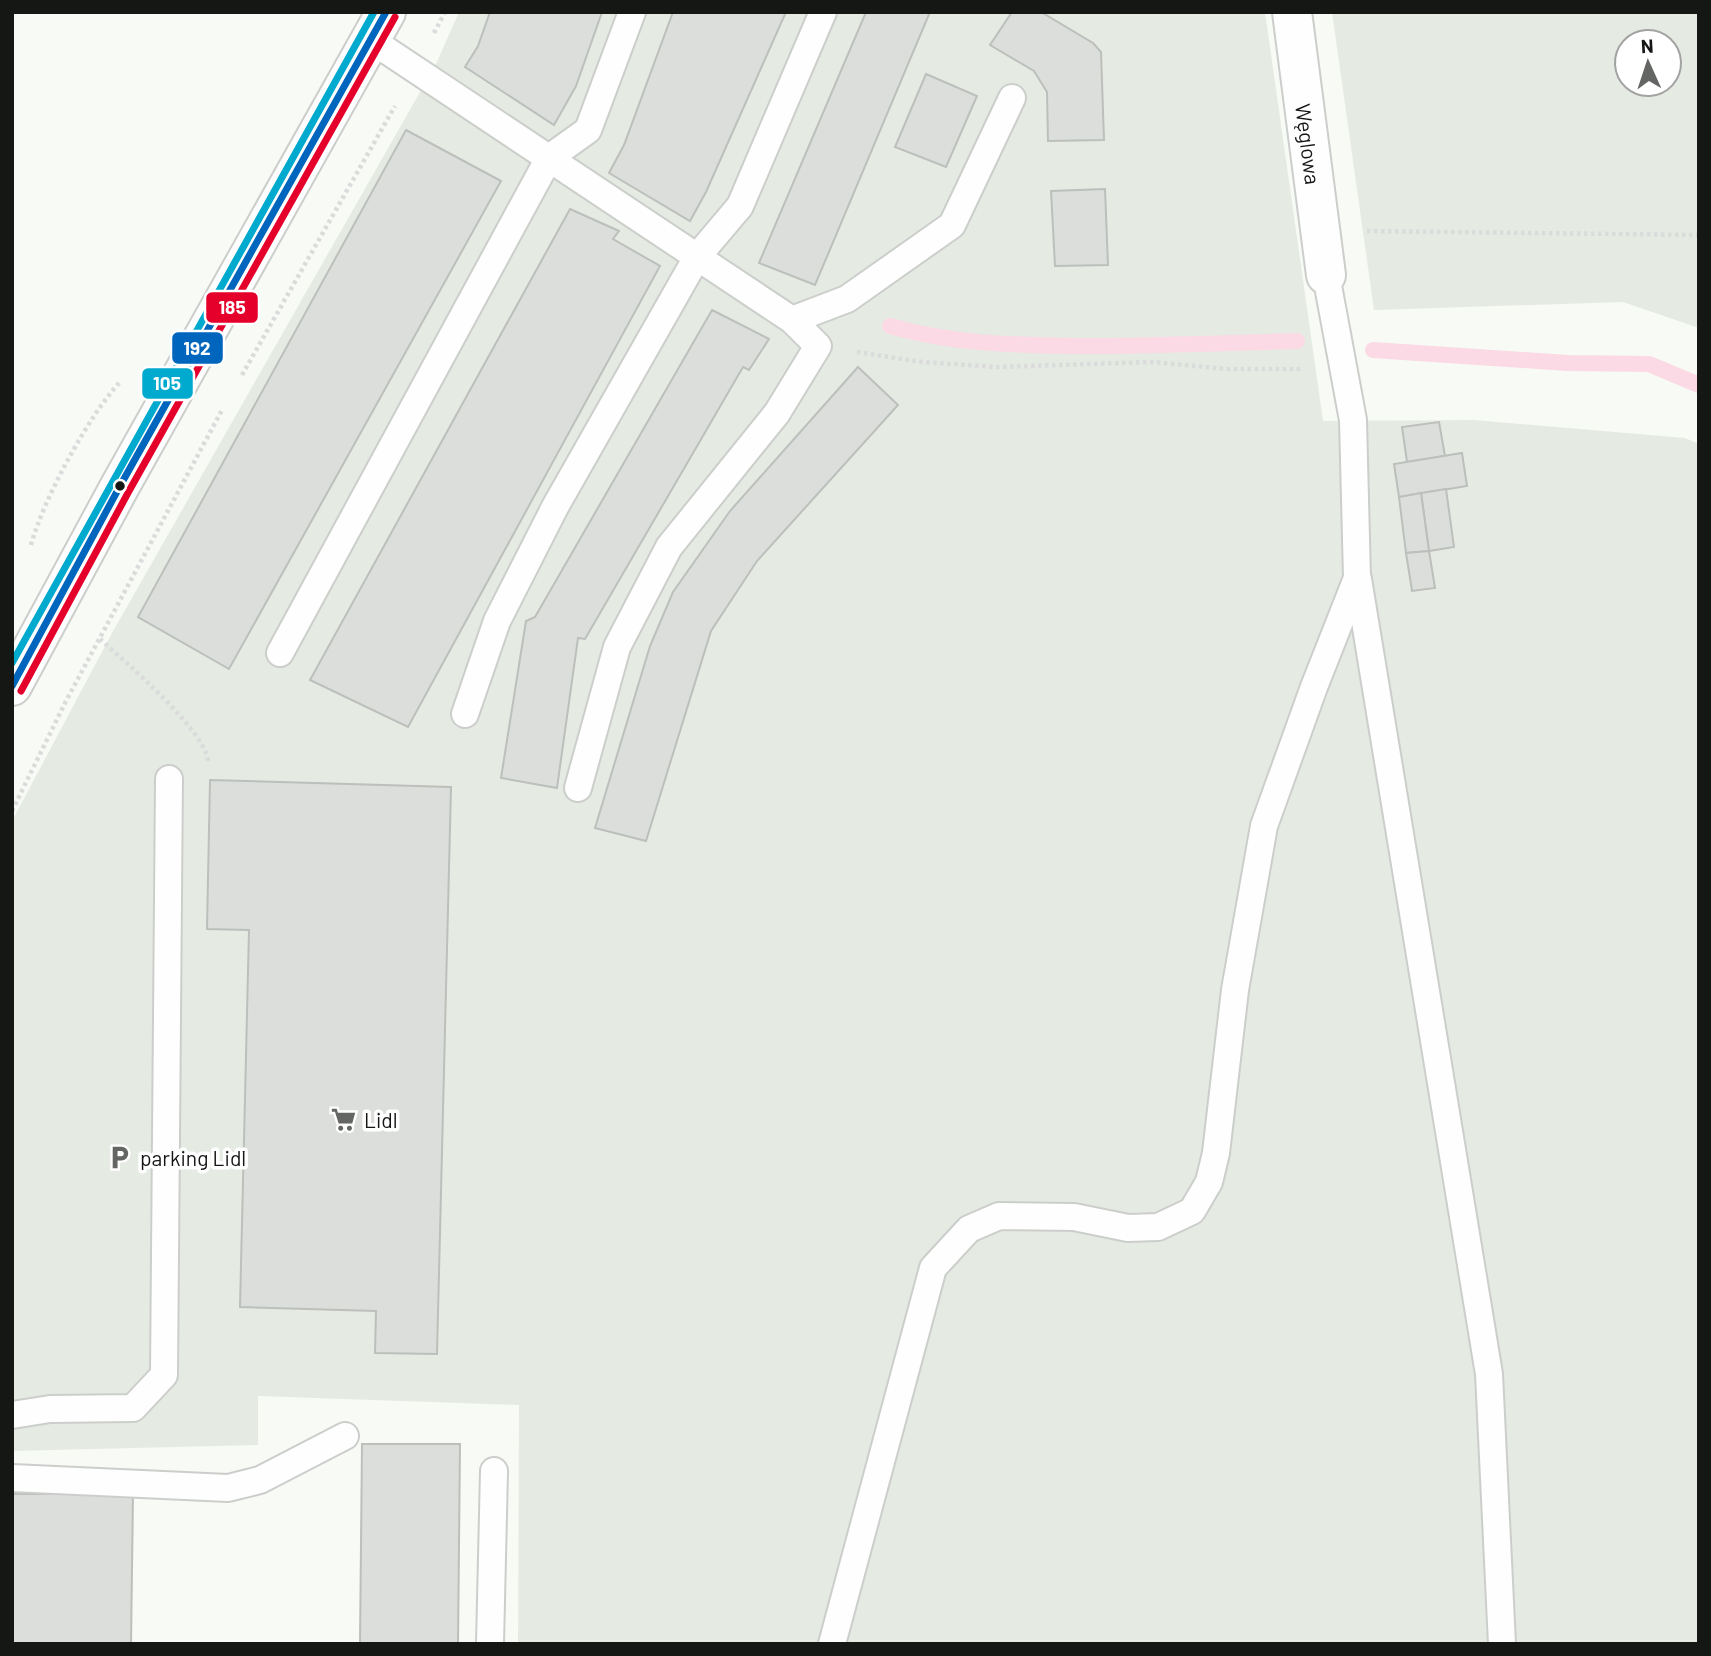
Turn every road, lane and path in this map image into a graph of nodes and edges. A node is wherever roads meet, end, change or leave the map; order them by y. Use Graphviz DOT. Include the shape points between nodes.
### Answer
graph roads {
  1 [pos="444,12"];
  2 [pos="632,12"];
  3 [pos="823,12"];
  4 [pos="1292,12"];
  5 [pos="378,26"];
  6 [pos="414,70"];
  7 [pos="1012,98"];
  8 [pos="549,158"];
  9 [pos="1320,230"];
  10 [pos="1699,235"];
  11 [pos="698,257"];
  12 [pos="1326,275"];
  13 [pos="792,320"];
  14 [pos="818,346"];
  15 [pos="1339,349"];
  16 [pos="239,380"];
  17 [pos="225,404"];
  18 [pos="1357,578"];
  19 [pos="100,639"];
  20 [pos="281,653"];
  21 [pos="12,686"];
  22 [pos="465,714"];
  23 [pos="208,774"];
  24 [pos="169,779"];
  25 [pos="578,788"];
  26 [pos="12,811"];
  27 [pos="12,1415"];
  28 [pos="345,1436"];
  29 [pos="494,1471"];
  30 [pos="12,1478"];
  31 [pos="490,1644"];
  32 [pos="832,1644"];
  33 [pos="1502,1644"];
  1 -- 6 [label="path"];
  2 -- 8 [label="lane" via="588,130"];
  3 -- 11 [label="lane" via="740,206"];
  4 -- 9 [label="street, Węglowa"];
  5 -- 6 [label="lane"];
  5 -- 21 [label="street"];
  6 -- 8 [label="lane"];
  6 -- 16 [label="path"];
  7 -- 13 [label="lane" via="953,225 847,299"];
  8 -- 11 [label="lane"];
  8 -- 20 [label="lane"];
  9 -- 10 [label="path"];
  9 -- 12 [label="street, Węglowa"];
  11 -- 13 [label="lane"];
  11 -- 22 [label="lane" via="555,507 503,610"];
  12 -- 15 [label="lane"];
  13 -- 14 [label="lane"];
  14 -- 15 [label="path" via="972,365 1152,362 1301,370"];
  14 -- 25 [label="lane" via="777,413 669,547 617,647"];
  15 -- 18 [label="lane" via="1353,420"];
  17 -- 19 [label="path"];
  18 -- 32 [label="lane" via="1264,826 1235,990 1209,1182 1192,1211 1158,1227 1128,1228 1074,1217 999,1216 969,1229 933,1268"];
  18 -- 33 [label="lane" via="1489,1374"];
  19 -- 23 [label="path" via="154,688 197,737 208,755"];
  19 -- 26 [label="path"];
  24 -- 27 [label="lane" via="164,1375 132,1408 50,1409"];
  28 -- 30 [label="lane" via="260,1480 228,1488"];
  29 -- 31 [label="lane"];
}
